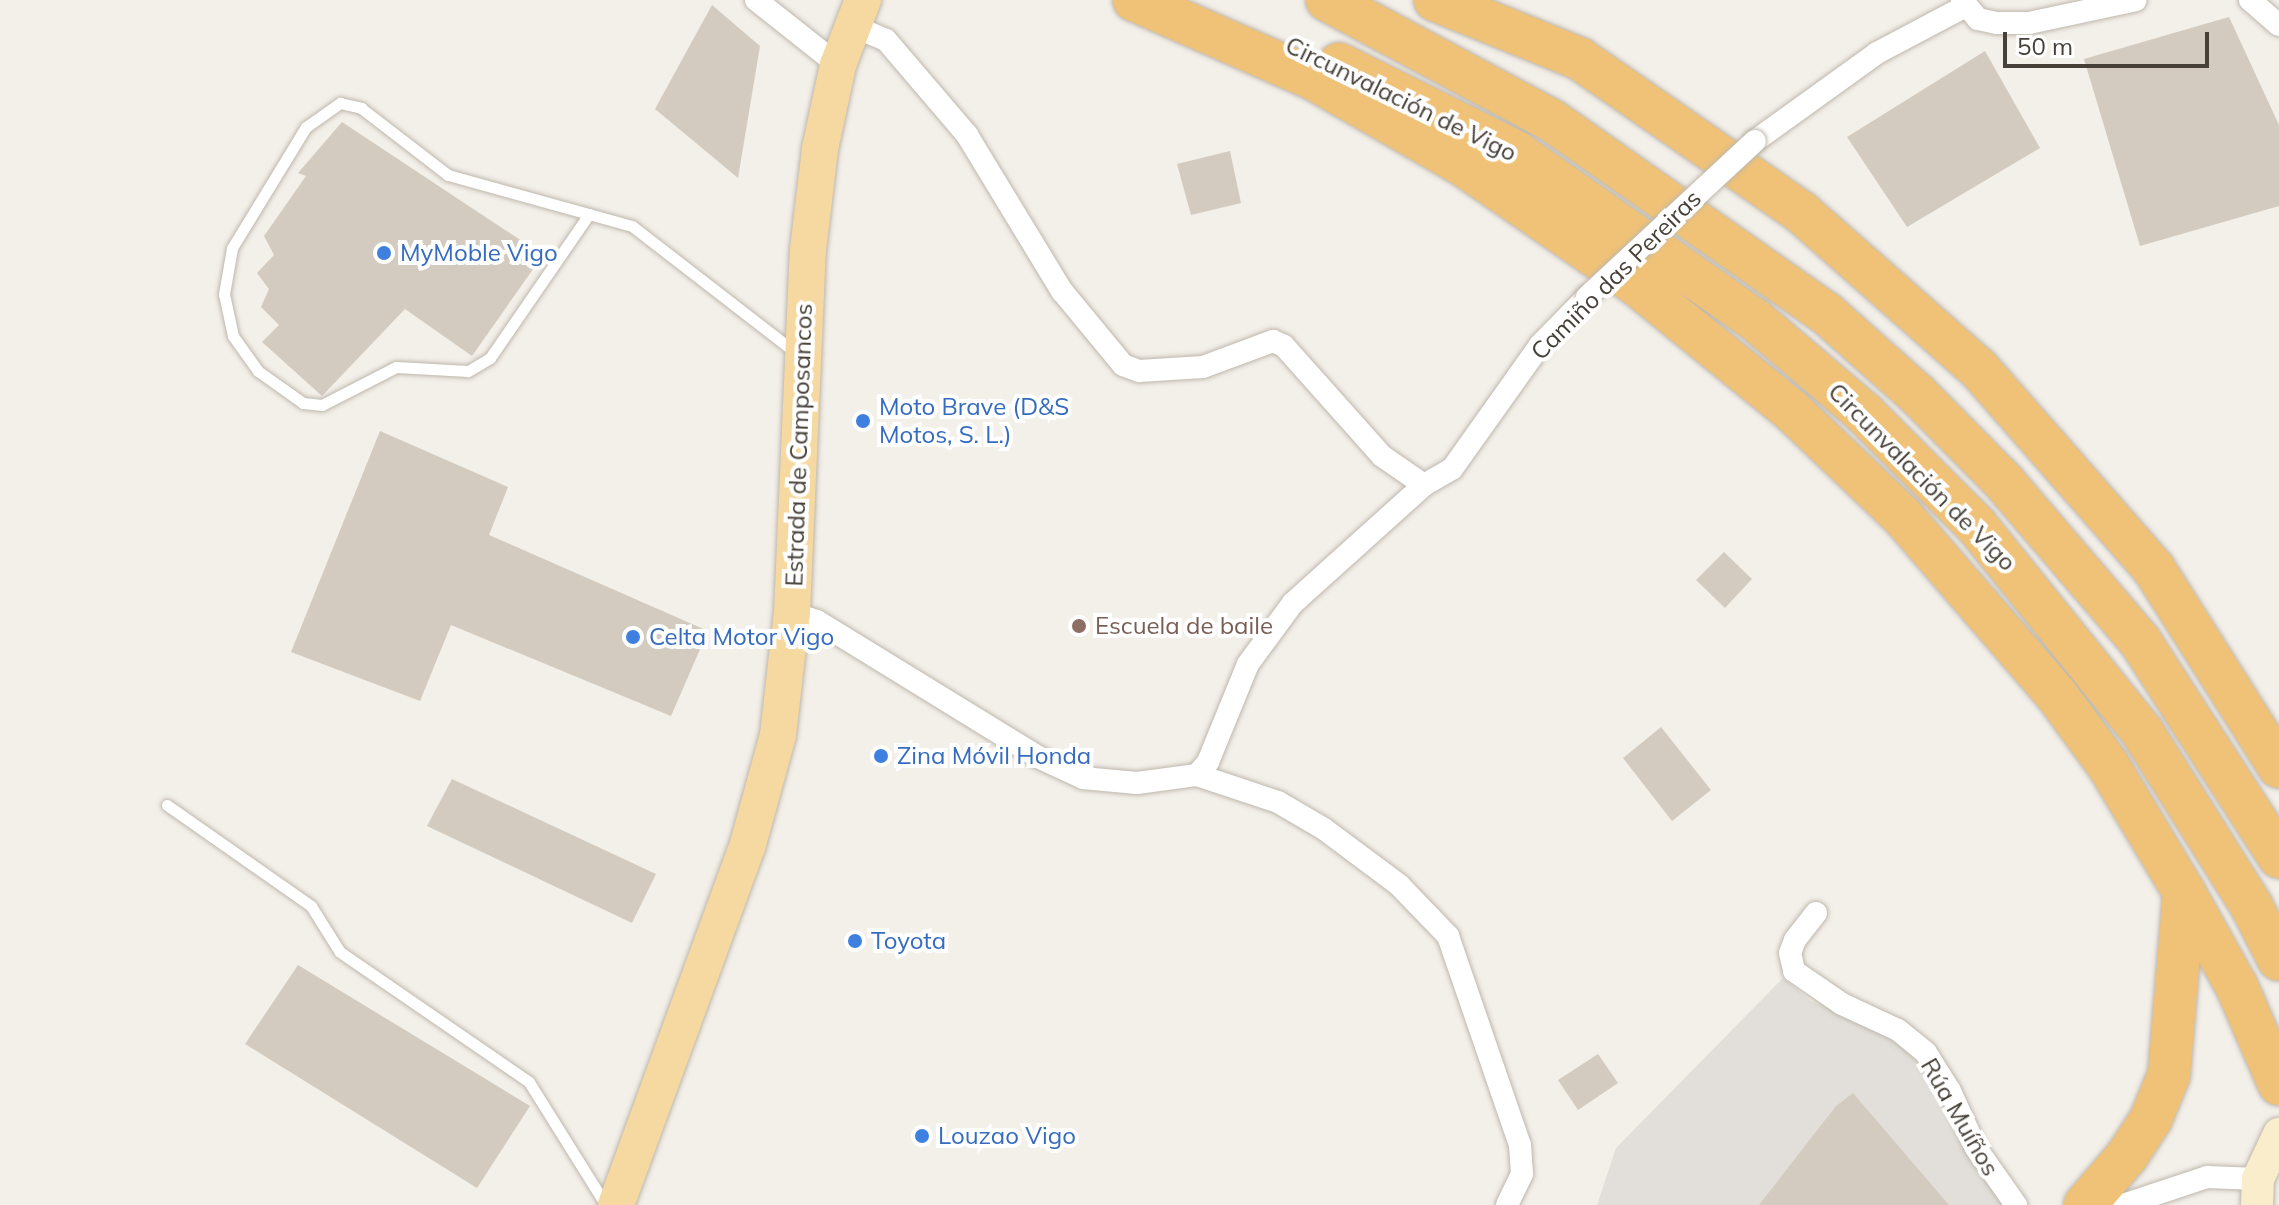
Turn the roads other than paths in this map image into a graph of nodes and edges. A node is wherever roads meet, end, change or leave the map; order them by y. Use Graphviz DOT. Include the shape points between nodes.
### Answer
graph roads {
  1 [pos="756,0"];
  2 [pos="1134,0"];
  3 [pos="1178,0"];
  4 [pos="1327,0"];
  5 [pos="1435,0"];
  6 [pos="2136,0"];
  7 [pos="2250,0"];
  8 [pos="1963,3"];
  9 [pos="858,13"];
  10 [pos="2279,25"];
  11 [pos="838,65"];
  12 [pos="589,214"];
  13 [pos="802,358"];
  14 [pos="1424,485"];
  15 [pos="792,613"];
  16 [pos="2279,767"];
  17 [pos="1197,775"];
  18 [pos="167,805"];
  19 [pos="2279,857"];
  20 [pos="2184,892"];
  21 [pos="1816,913"];
  22 [pos="2279,960"];
  23 [pos="2279,1084"];
  24 [pos="2279,1134"];
  25 [pos="2257,1192"];
  26 [pos="606,1205"];
  27 [pos="616,1205"];
  28 [pos="1507,1205"];
  29 [pos="2016,1205"];
  30 [pos="2085,1205"];
  31 [pos="2123,1205"];
  1 -- 11 [label="street"];
  2 -- 20 [label="highway" via="1312,78 1463,165 1637,285 1791,410 1903,517 1992,616 2108,765"];
  3 -- 22 [label="highway, Circunvalación de Vigo" via="1329,59 1516,152 1754,319 1864,413 1976,525 2143,733 2252,907"];
  4 -- 19 [label="highway, Circunvalación de Vigo" via="1551,120 1826,313 1917,394 2005,483 2140,641"];
  5 -- 16 [label="highway" via="1580,59 1802,213 1979,369 2154,569"];
  6 -- 8 [label="street" via="2029,23 1978,19"];
  7 -- 10 [label="street"];
  8 -- 14 [label="street, Camiño das Pereiras, bridge" via="1877,53 1755,141 1540,345 1468,452"];
  9 -- 11 [label="main road, Estrada de Camposancos"];
  9 -- 14 [label="street" via="967,135 1062,291 1123,365 1139,371 1203,367 1273,341 1284,346 1382,456"];
  11 -- 13 [label="main road, Estrada de Camposancos" via="815,192"];
  12 -- 12 [label="lane" via="448,175 361,108 340,103 306,127 232,248 224,294 233,336 258,371 303,403 322,405 396,367 468,371 490,358"];
  12 -- 13 [label="lane" via="632,226"];
  13 -- 15 [label="main road, Estrada de Camposancos"];
  14 -- 17 [label="street, Camiño das Pereiras" via="1293,603 1248,664 1208,762"];
  15 -- 17 [label="street" via="817,621 1038,757 1083,778 1137,783"];
  15 -- 27 [label="main road, Estrada de Camposancos" via="778,735 748,844"];
  17 -- 28 [label="street" via="1278,802 1324,829 1399,885 1448,936 1520,1145 1522,1174"];
  18 -- 26 [label="lane" via="311,906 340,952 529,1082"];
  20 -- 23 [label="highway" via="2237,987"];
  20 -- 30 [label="highway" via="2169,1075 2151,1119"];
  21 -- 29 [label="street, Rúa Muíños" via="1790,953 1794,971 1842,1004 1898,1030 1926,1053 1976,1148"];
  24 -- 25 [label="main road"];
  25 -- 31 [label="street" via="2207,1177"];
}
